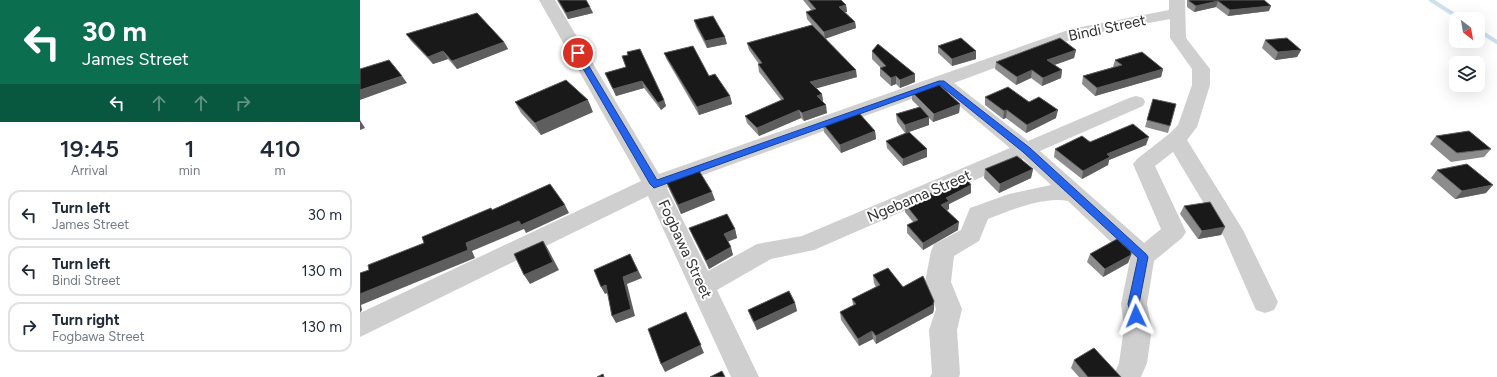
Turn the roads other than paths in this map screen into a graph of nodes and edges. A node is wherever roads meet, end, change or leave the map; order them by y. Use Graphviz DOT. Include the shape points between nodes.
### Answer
graph roads {
  1 [pos="547,0"];
  2 [pos="1177,7"];
  3 [pos="941,82"];
  4 [pos="1136,102"];
  5 [pos="1176,139"];
  6 [pos="1026,150"];
  7 [pos="654,184"];
  8 [pos="1075,195"];
  9 [pos="1143,257"];
  10 [pos="702,286"];
  11 [pos="1265,302"];
  12 [pos="360,326"];
  13 [pos="745,377"];
  14 [pos="944,377"];
  15 [pos="1127,377"];
  1 -- 7 [label="street, Fogbawa Street"];
  2 -- 3 [label="street, Bindi Street" via="1077,32"];
  2 -- 5 [label="street" via="1178,38 1201,69 1202,85 1187,127"];
  3 -- 6 [label="street"];
  3 -- 7 [label="street, Bindi Street"];
  4 -- 6 [label="street, Ngebama Street"];
  5 -- 9 [label="street" via="1144,164 1174,232"];
  5 -- 11 [label="street" via="1236,236"];
  6 -- 8 [label="street"];
  6 -- 10 [label="street, Ngebama Street" via="806,244 766,250"];
  7 -- 10 [label="street, Fogbawa Street"];
  7 -- 12 [label="street, Bindi Street"];
  8 -- 9 [label="street"];
  8 -- 14 [label="street" via="1057,191 1010,202 978,214 971,235 943,251 938,282 949,308 943,330 946,374"];
  9 -- 15 [label="street" via="1134,304 1138,328 1133,363"];
  10 -- 13 [label="street, Fogbawa Street"];
}
